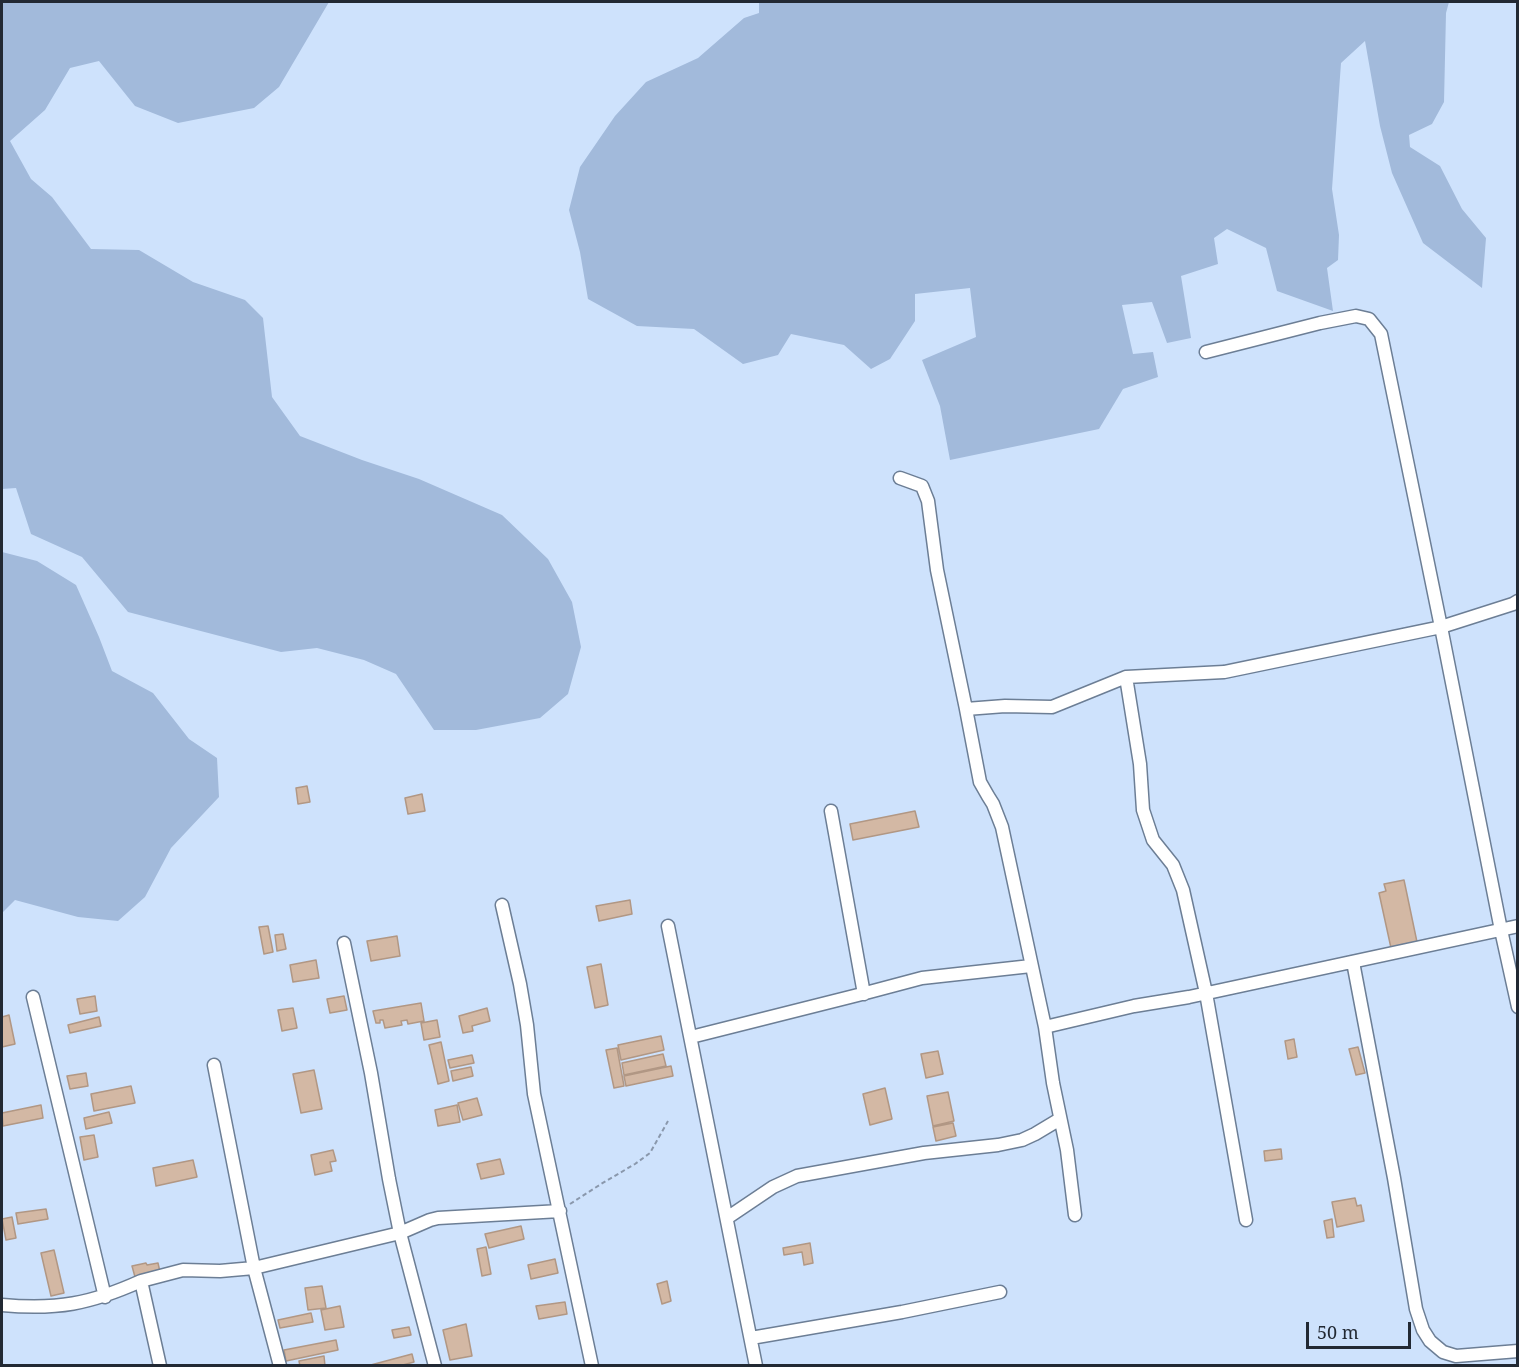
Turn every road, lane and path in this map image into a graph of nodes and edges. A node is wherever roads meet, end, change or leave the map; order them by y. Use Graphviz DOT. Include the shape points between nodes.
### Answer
graph roads {
  1 [pos="1206,352"];
  2 [pos="900,478"];
  3 [pos="1518,601"];
  4 [pos="1442,627"];
  5 [pos="1126,677"];
  6 [pos="966,709"];
  7 [pos="831,811"];
  8 [pos="502,905"];
  9 [pos="668,926"];
  10 [pos="1518,926"];
  11 [pos="1501,930"];
  12 [pos="344,943"];
  13 [pos="1353,962"];
  14 [pos="1031,966"];
  15 [pos="1206,993"];
  16 [pos="864,994"];
  17 [pos="33,997"];
  18 [pos="1518,1007"];
  19 [pos="1045,1028"];
  20 [pos="691,1037"];
  21 [pos="214,1065"];
  22 [pos="1060,1119"];
  23 [pos="668,1121"];
  24 [pos="560,1211"];
  25 [pos="1075,1215"];
  26 [pos="727,1218"];
  27 [pos="1246,1220"];
  28 [pos="400,1233"];
  29 [pos="254,1268"];
  30 [pos="141,1281"];
  31 [pos="1000,1292"];
  32 [pos="105,1297"];
  33 [pos="2,1305"];
  34 [pos="750,1338"];
  35 [pos="1518,1351"];
  36 [pos="160,1365"];
  37 [pos="280,1365"];
  38 [pos="435,1365"];
  39 [pos="592,1365"];
  40 [pos="756,1365"];
  1 -- 4 [label="street" via="1320,323 1356,316 1369,319 1381,334"];
  2 -- 6 [label="street" via="922,486 928,501 937,570"];
  3 -- 4 [label="street"];
  4 -- 5 [label="street" via="1224,672"];
  4 -- 11 [label="street"];
  5 -- 6 [label="street" via="1052,707"];
  5 -- 15 [label="street" via="1143,810 1153,840 1173,865 1183,890"];
  6 -- 14 [label="street" via="980,782 1002,827"];
  7 -- 16 [label="street"];
  8 -- 24 [label="street" via="527,1025 534,1094"];
  9 -- 20 [label="street"];
  10 -- 11 [label="street"];
  11 -- 13 [label="street"];
  11 -- 18 [label="street"];
  12 -- 28 [label="street"];
  13 -- 15 [label="street"];
  13 -- 35 [label="street" via="1423,1330 1443,1352 1456,1356"];
  14 -- 16 [label="street" via="922,978"];
  14 -- 19 [label="street"];
  15 -- 19 [label="street"];
  15 -- 27 [label="street"];
  16 -- 20 [label="street"];
  17 -- 32 [label="street"];
  19 -- 22 [label="street"];
  20 -- 26 [label="street"];
  21 -- 29 [label="street"];
  22 -- 25 [label="street"];
  22 -- 26 [label="street" via="1022,1140 797,1176 772,1187"];
  23 -- 24 [label="path" via="650,1153"];
  24 -- 28 [label="street" via="444,1217"];
  24 -- 39 [label="street"];
  26 -- 34 [label="street"];
  28 -- 29 [label="street"];
  28 -- 38 [label="street"];
  29 -- 30 [label="street" via="183,1270"];
  29 -- 37 [label="street"];
  30 -- 32 [label="street"];
  30 -- 36 [label="street"];
  31 -- 34 [label="street"];
  32 -- 33 [label="street" via="70,1305"];
  34 -- 40 [label="street"];
}
